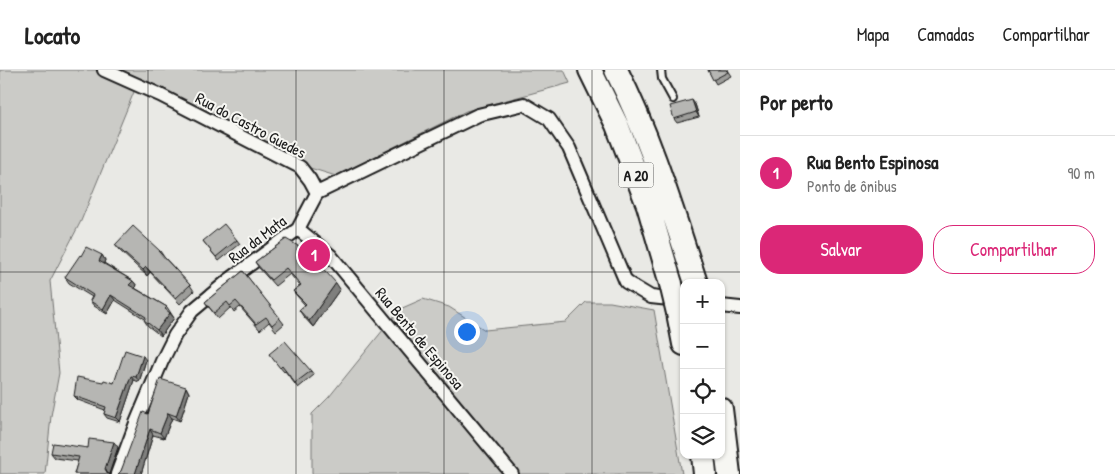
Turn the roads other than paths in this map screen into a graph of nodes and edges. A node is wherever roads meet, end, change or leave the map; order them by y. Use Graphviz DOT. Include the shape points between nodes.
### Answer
graph roads {
  1 [pos="104,70"];
  2 [pos="590,70"];
  3 [pos="616,70"];
  4 [pos="661,70"];
  5 [pos="673,99"];
  6 [pos="318,193"];
  7 [pos="298,229"];
  8 [pos="695,279"];
  9 [pos="677,299"];
  10 [pos="725,306"];
  11 [pos="740,308"];
  12 [pos="681,324"];
  13 [pos="722,414"];
  14 [pos="703,459"];
  15 [pos="117,474"];
  16 [pos="512,474"];
  17 [pos="705,474"];
  18 [pos="729,474"];
  1 -- 6 [label="street, Rua do Castro Guedes" via="300,167"];
  2 -- 9 [label="highway, A 20" via="617,124"];
  3 -- 8 [label="highway, A 20" via="654,155"];
  4 -- 5 [label="lane" via="662,79"];
  6 -- 7 [label="street, Rua da Mata"];
  6 -- 9 [label="street" via="478,115 524,104 549,119 569,148 626,282 651,297"];
  7 -- 15 [label="street, Rua da Mata" via="192,311 175,335"];
  7 -- 16 [label="street, Rua Bento de Espinosa" via="331,256"];
  9 -- 12 [label="highway, A 20"];
  10 -- 11 [label="street"];
  13 -- 18 [label="highway"];
  14 -- 17 [label="highway"];
}
